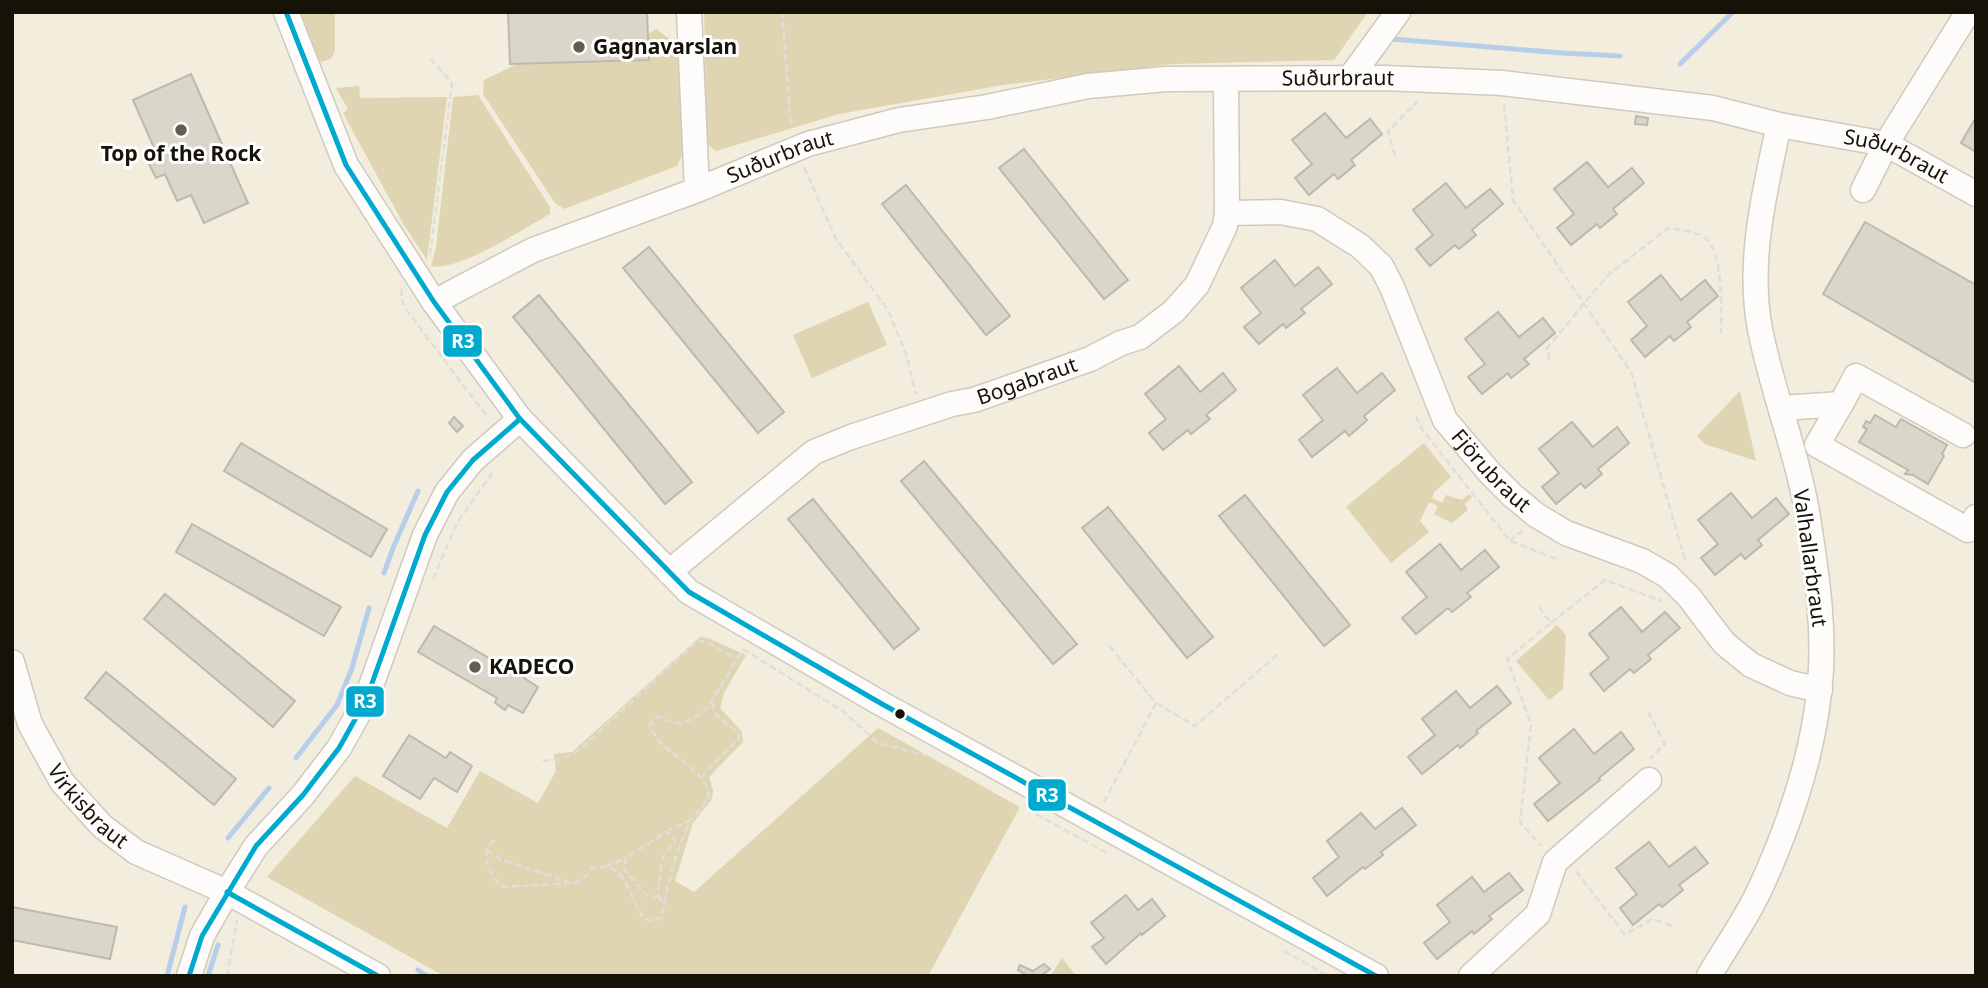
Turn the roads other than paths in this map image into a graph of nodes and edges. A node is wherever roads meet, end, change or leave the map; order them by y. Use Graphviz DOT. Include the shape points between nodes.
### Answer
graph roads {
  1 [pos="286,12"];
  2 [pos="689,12"];
  3 [pos="1398,12"];
  4 [pos="1968,12"];
  5 [pos="1350,78"];
  6 [pos="1226,79"];
  7 [pos="1779,125"];
  8 [pos="1886,144"];
  9 [pos="697,190"];
  10 [pos="1863,190"];
  11 [pos="1976,194"];
  12 [pos="1227,213"];
  13 [pos="434,302"];
  14 [pos="1841,404"];
  15 [pos="1782,408"];
  16 [pos="511,427"];
  17 [pos="1963,435"];
  18 [pos="1976,517"];
  19 [pos="669,572"];
  20 [pos="12,662"];
  21 [pos="1820,690"];
  22 [pos="1648,780"];
  23 [pos="234,896"];
  24 [pos="189,976"];
  25 [pos="378,976"];
  26 [pos="1376,976"];
  27 [pos="1471,976"];
  28 [pos="1709,976"];
  1 -- 13 [label="street" via="346,165"];
  2 -- 9 [label="street, Suðurbraut"];
  3 -- 5 [label="street"];
  4 -- 8 [label="street"];
  5 -- 6 [label="street, Suðurbraut"];
  5 -- 7 [label="street, Suðurbraut" via="1502,83 1713,108"];
  6 -- 9 [label="street, Suðurbraut" via="1088,86 899,120 797,148"];
  6 -- 12 [label="street, Bogabraut"];
  7 -- 8 [label="street, Suðurbraut"];
  7 -- 15 [label="street, Valhallarbraut" via="1762,201 1756,265 1760,327"];
  8 -- 10 [label="street"];
  8 -- 11 [label="street, Suðurbraut"];
  9 -- 13 [label="street, Suðurbraut" via="533,250"];
  12 -- 19 [label="street, Bogabraut" via="1197,285 1174,311 1140,337 974,400 814,452"];
  12 -- 21 [label="street, Fjörubraut" via="1281,212 1317,219 1360,246 1381,266 1392,287 1445,420 1513,496 1566,533 1642,561 1668,576 1724,643 1751,665 1790,683"];
  13 -- 16 [label="street"];
  14 -- 15 [label="street"];
  14 -- 17 [label="street" via="1856,376"];
  14 -- 18 [label="street" via="1817,445 1968,530"];
  15 -- 21 [label="street, Valhallarbraut" via="1808,516 1820,610"];
  16 -- 19 [label="street"];
  16 -- 23 [label="street" via="473,460 442,501 425,535 366,700 321,773 256,846"];
  19 -- 26 [label="street" via="689,592 1089,830"];
  20 -- 23 [label="street, Virkisbraut" via="30,724 62,782 102,826 136,852"];
  21 -- 28 [label="street, Valhallarbraut" via="1807,757 1782,835 1759,890"];
  22 -- 27 [label="street" via="1559,859 1538,914"];
  23 -- 24 [label="street" via="202,936"];
  23 -- 25 [label="street, Virkisbraut"];
}
